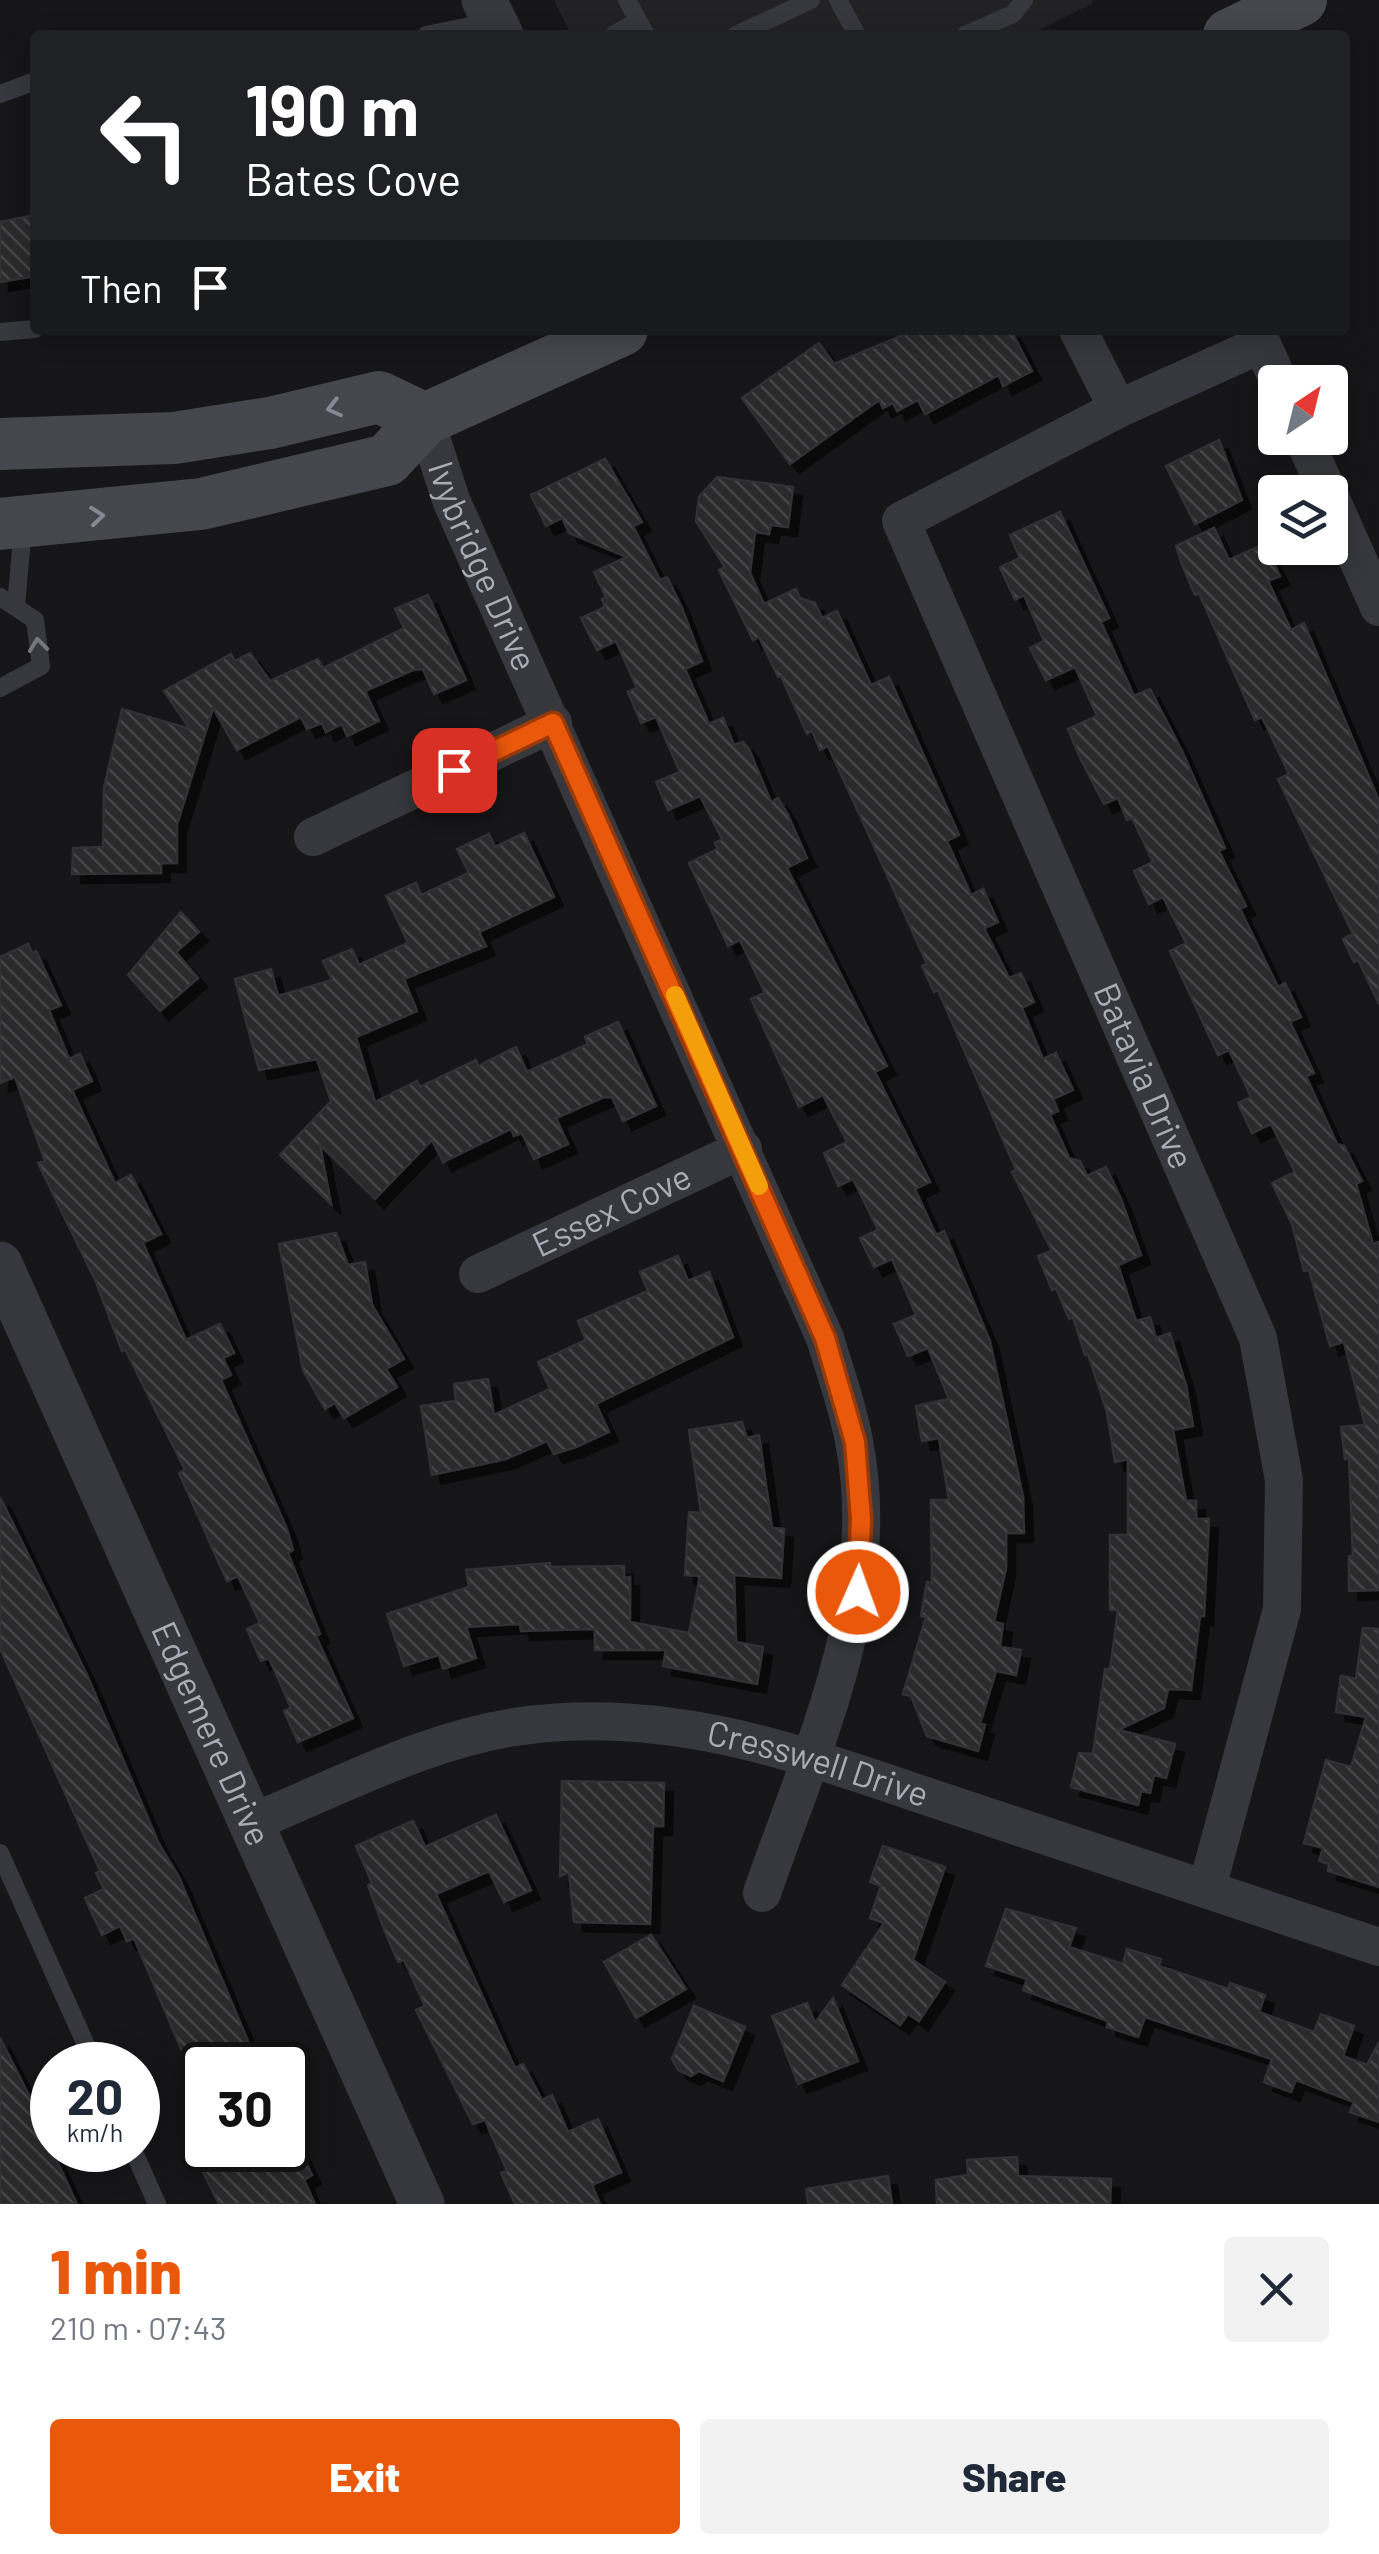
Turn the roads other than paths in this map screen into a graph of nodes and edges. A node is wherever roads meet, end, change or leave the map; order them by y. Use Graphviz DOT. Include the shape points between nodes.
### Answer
graph roads {
  1 [pos="627,0"];
  2 [pos="811,0"];
  3 [pos="838,0"];
  4 [pos="1024,0"];
  5 [pos="1301,0"];
  6 [pos="493,19"];
  7 [pos="642,28"];
  8 [pos="447,30"];
  9 [pos="747,30"];
  10 [pos="854,30"];
  11 [pos="976,30"];
  12 [pos="1239,30"];
  13 [pos="30,84"];
  14 [pos="0,94"];
  15 [pos="30,329"];
  16 [pos="0,332"];
  17 [pos="611,335"];
  18 [pos="1081,335"];
  19 [pos="1271,365"];
  20 [pos="1118,409"];
  21 [pos="425,418"];
  22 [pos="0,444"];
  23 [pos="12,523"];
  24 [pos="1348,538"];
  25 [pos="8,601"];
  26 [pos="1379,607"];
  27 [pos="0,688"];
  28 [pos="553,723"];
  29 [pos="313,838"];
  30 [pos="743,1149"];
  31 [pos="0,1264"];
  32 [pos="478,1274"];
  33 [pos="808,1758"];
  34 [pos="251,1823"];
  35 [pos="0,1853"];
  36 [pos="1207,1888"];
  37 [pos="762,1893"];
  38 [pos="1379,1947"];
  39 [pos="85,2042"];
  40 [pos="143,2172"];
  41 [pos="157,2204"];
  42 [pos="422,2204"];
  1 -- 7 [label="lane"];
  2 -- 9 [label="lane"];
  3 -- 10 [label="lane"];
  4 -- 11 [label="lane" via="1013,14"];
  5 -- 12 [label="main road"];
  6 -- 8 [label="lane"];
  13 -- 14 [label="lane"];
  15 -- 16 [label="lane"];
  17 -- 21 [label="main road"];
  18 -- 20 [label="street"];
  19 -- 20 [label="street" via="1262,344"];
  20 -- 36 [label="street, Batavia Drive" via="901,522 1258,1338 1284,1480 1282,1608"];
  21 -- 22 [label="main road, one-way" via="380,397 270,424 174,438"];
  23 -- 21 [label="main road, one-way" via="201,504 291,485 387,460"];
  21 -- 28 [label="street, Ivybridge Drive" via="451,500"];
  23 -- 25 [label="lane"];
  24 -- 26 [label="street"];
  27 -- 25 [label="lane, one-way" via="41,666 35,620"];
  28 -- 29 [label="street"];
  28 -- 30 [label="street, Ivybridge Drive"];
  30 -- 32 [label="street, Essex Cove"];
  30 -- 33 [label="street, Ivybridge Drive" via="825,1338 855,1442 858,1592 842,1663"];
  31 -- 34 [label="street, Edgemere Drive"];
  33 -- 34 [label="street, Cresswell Drive" via="696,1727 612,1720 526,1725 444,1745"];
  33 -- 36 [label="street, Cresswell Drive"];
  33 -- 37 [label="street, Ivybridge Drive"];
  34 -- 42 [label="street, Edgemere Drive"];
  35 -- 39 [label="lane"];
  36 -- 38 [label="street, Cresswell Drive"];
  40 -- 41 [label="lane"];
}
